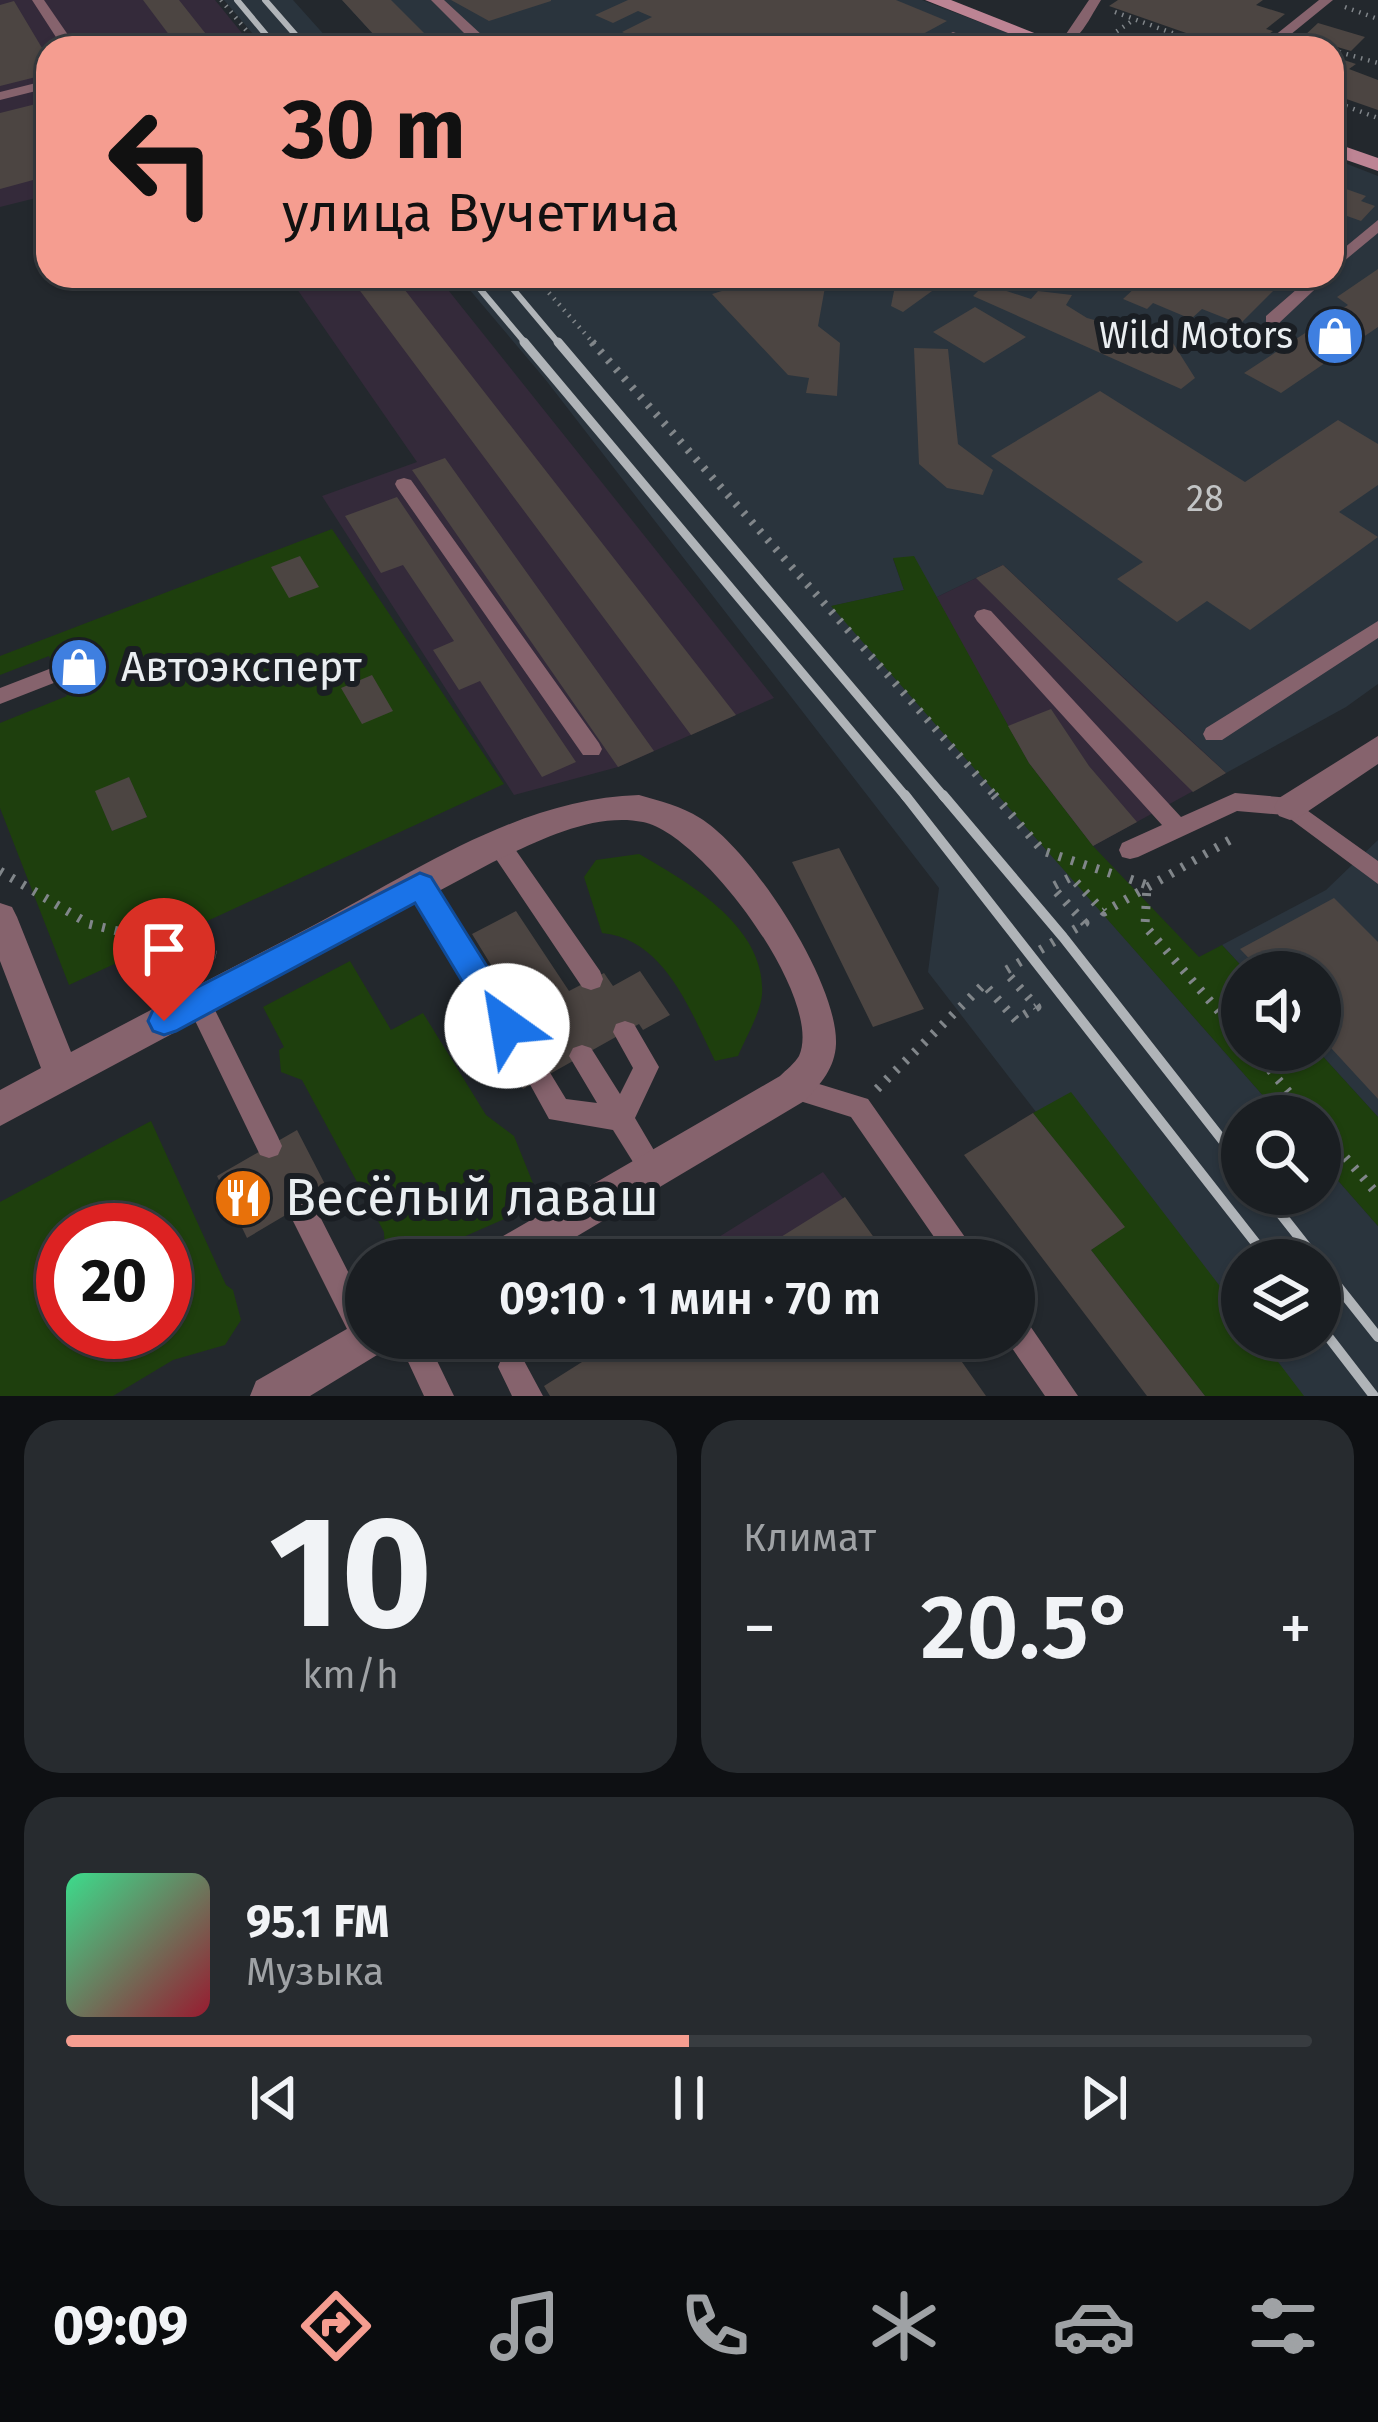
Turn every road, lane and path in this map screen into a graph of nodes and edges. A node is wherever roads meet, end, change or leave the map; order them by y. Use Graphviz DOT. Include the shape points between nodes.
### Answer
graph roads {
  1 [pos="38,0"];
  2 [pos="221,0"];
  3 [pos="437,0"];
  4 [pos="934,0"];
  5 [pos="1327,0"];
  6 [pos="1101,5"];
  7 [pos="1135,19"];
  8 [pos="1378,19"];
  9 [pos="62,36"];
  10 [pos="251,36"];
  11 [pos="475,36"];
  12 [pos="1028,36"];
  13 [pos="1071,36"];
  14 [pos="1111,36"];
  15 [pos="1182,36"];
  16 [pos="1281,36"];
  17 [pos="1344,53"];
  18 [pos="1378,62"];
  19 [pos="36,87"];
  20 [pos="0,96"];
  21 [pos="1344,105"];
  22 [pos="1378,118"];
  23 [pos="1344,152"];
  24 [pos="1378,165"];
  25 [pos="1378,225"];
  26 [pos="1344,255"];
  27 [pos="545,288"];
  28 [pos="1308,288"];
  29 [pos="1272,320"];
  30 [pos="404,484"];
  31 [pos="984,616"];
  32 [pos="1378,628"];
  33 [pos="57,674"];
  34 [pos="0,696"];
  35 [pos="1214,734"];
  36 [pos="1378,748"];
  37 [pos="591,749"];
  38 [pos="1290,807"];
  39 [pos="1176,826"];
  40 [pos="500,846"];
  41 [pos="1130,850"];
  42 [pos="0,872"];
  43 [pos="1378,874"];
  44 [pos="420,886"];
  45 [pos="0,917"];
  46 [pos="1085,923"];
  47 [pos="264,967"];
  48 [pos="591,980"];
  49 [pos="198,1002"];
  50 [pos="1221,1014"];
  51 [pos="507,1026"];
  52 [pos="625,1032"];
  53 [pos="582,1056"];
  54 [pos="1270,1071"];
  55 [pos="62,1076"];
  56 [pos="540,1079"];
  57 [pos="793,1088"];
  58 [pos="1292,1095"];
  59 [pos="859,1107"];
  60 [pos="0,1109"];
  61 [pos="621,1119"];
  62 [pos="269,1146"];
  63 [pos="1341,1153"];
  64 [pos="652,1169"];
  65 [pos="1378,1196"];
  66 [pos="300,1206"];
  67 [pos="535,1239"];
  68 [pos="952,1239"];
  69 [pos="345,1295"];
  70 [pos="345,1351"];
  71 [pos="1035,1357"];
  72 [pos="422,1359"];
  73 [pos="512,1367"];
  74 [pos="271,1396"];
  75 [pos="440,1396"];
  76 [pos="528,1396"];
  77 [pos="1063,1396"];
  1 -- 9 [label="lane"];
  2 -- 10 [label="path"];
  3 -- 11 [label="lane"];
  4 -- 12 [label="street"];
  5 -- 8 [label="path"];
  5 -- 16 [label="lane"];
  6 -- 7 [label="path"];
  6 -- 13 [label="lane"];
  7 -- 14 [label="path"];
  7 -- 15 [label="path"];
  17 -- 18 [label="path"];
  19 -- 20 [label="lane"];
  21 -- 22 [label="path"];
  23 -- 24 [label="street"];
  25 -- 26 [label="lane"];
  27 -- 50 [label="path" via="1043,851 1147,885 1145,926"];
  28 -- 29 [label="lane"];
  30 -- 37 [label="lane"];
  31 -- 39 [label="lane"];
  32 -- 35 [label="lane"];
  33 -- 34 [label="lane"];
  36 -- 38 [label="street"];
  38 -- 39 [label="lane" via="1234,802"];
  38 -- 43 [label="lane"];
  39 -- 41 [label="lane"];
  40 -- 44 [label="street"];
  40 -- 48 [label="lane"];
  40 -- 57 [label="street" via="601,808 674,818 707,842 773,922 818,1030 815,1063"];
  42 -- 47 [label="path" via="88,924"];
  44 -- 47 [label="street"];
  44 -- 51 [label="lane"];
  45 -- 55 [label="street"];
  46 -- 59 [label="path" via="1005,971 1036,1007 1016,1020 984,984"];
  47 -- 49 [label="street"];
  49 -- 55 [label="street"];
  49 -- 62 [label="lane"];
  52 -- 61 [label="lane" via="646,1067"];
  53 -- 61 [label="lane"];
  54 -- 58 [label="path"];
  55 -- 60 [label="street"];
  56 -- 61 [label="lane" via="558,1110"];
  57 -- 59 [label="lane"];
  57 -- 64 [label="street"];
  59 -- 68 [label="lane"];
  61 -- 64 [label="lane"];
  63 -- 65 [label="path"];
  64 -- 67 [label="street"];
  66 -- 69 [label="lane"];
  70 -- 74 [label="street"];
  71 -- 77 [label="lane"];
  72 -- 75 [label="lane"];
  73 -- 76 [label="lane"];
}
